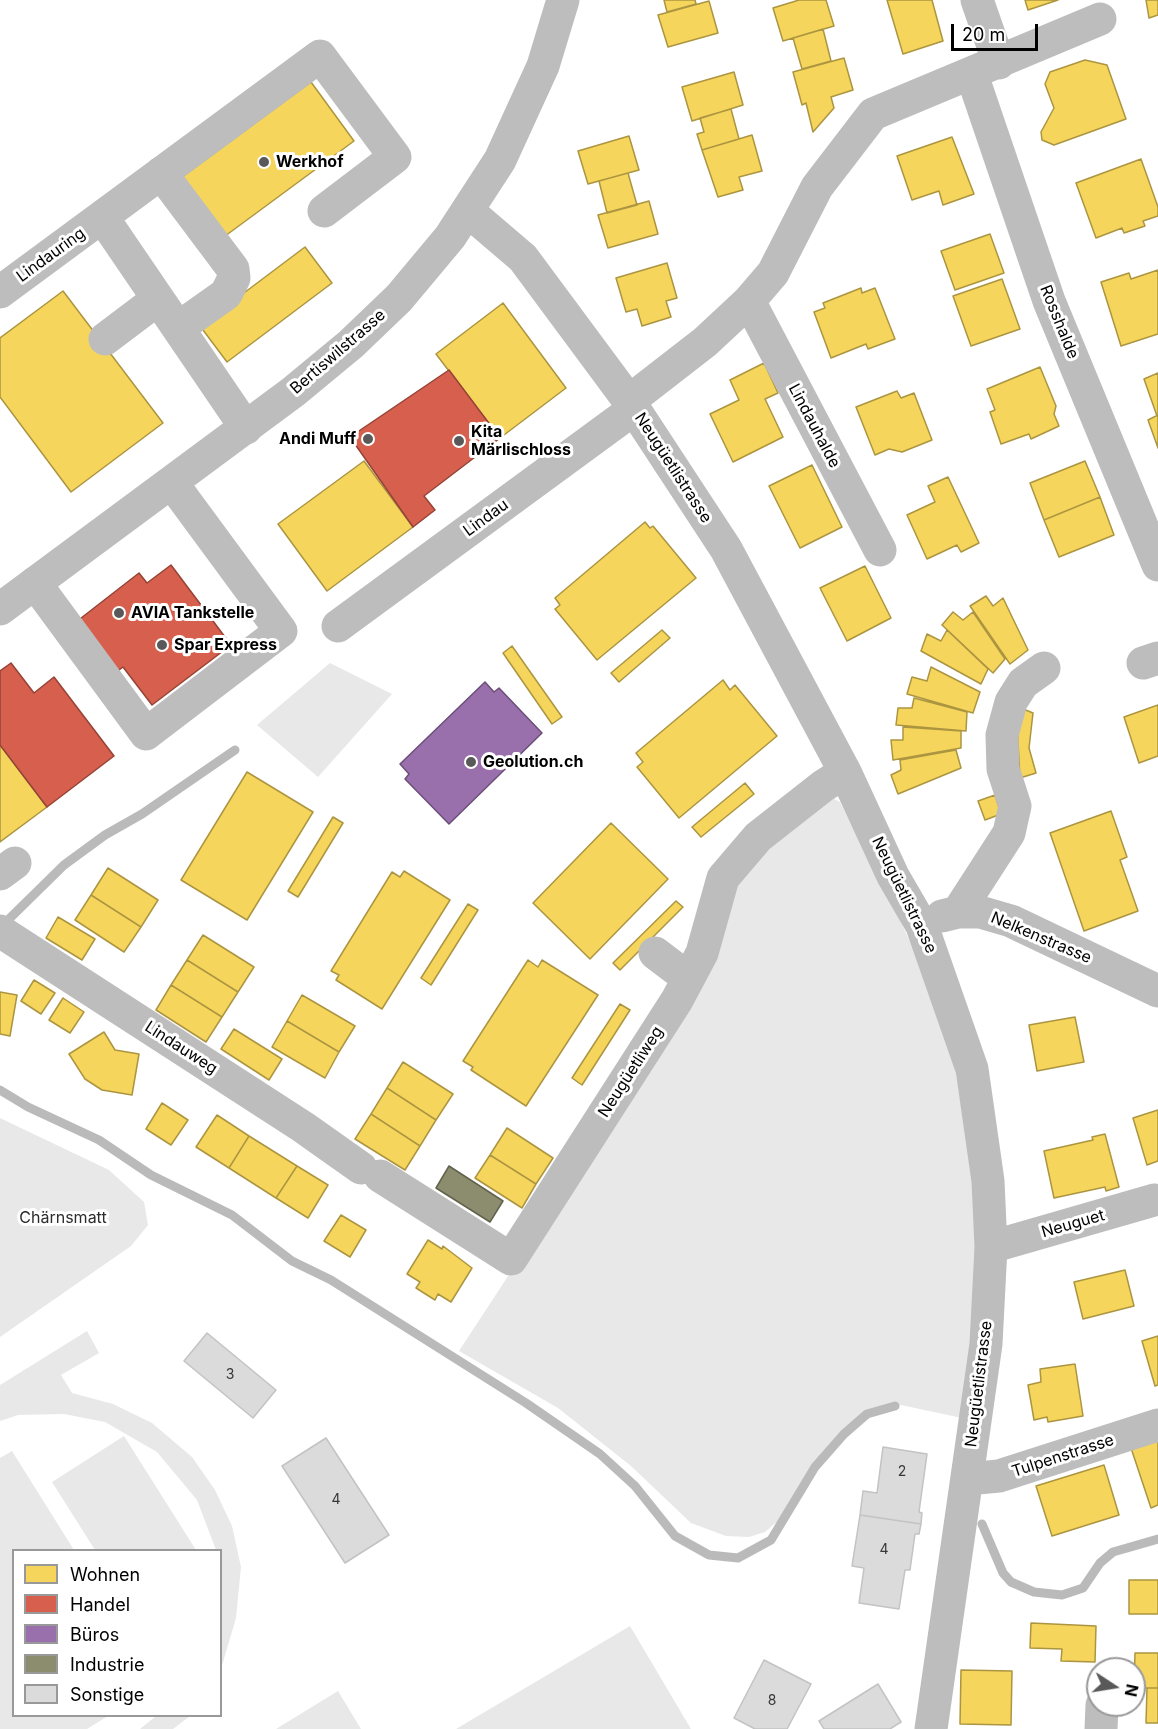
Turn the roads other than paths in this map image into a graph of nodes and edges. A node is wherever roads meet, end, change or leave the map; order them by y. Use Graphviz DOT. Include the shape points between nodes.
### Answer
graph roads {
  1 [pos="563,0"];
  2 [pos="977,0"];
  3 [pos="1100,19"];
  4 [pos="985,69"];
  5 [pos="161,173"];
  6 [pos="324,211"];
  7 [pos="468,211"];
  8 [pos="102,218"];
  9 [pos="0,292"];
  10 [pos="158,299"];
  11 [pos="749,301"];
  12 [pos="178,328"];
  13 [pos="105,339"];
  14 [pos="632,405"];
  15 [pos="246,428"];
  16 [pos="172,483"];
  17 [pos="880,550"];
  18 [pos="1158,565"];
  19 [pos="35,583"];
  20 [pos="0,609"];
  21 [pos="338,626"];
  22 [pos="1044,668"];
  23 [pos="845,772"];
  24 [pos="958,912"];
  25 [pos="921,926"];
  26 [pos="0,931"];
  27 [pos="655,953"];
  28 [pos="688,978"];
  29 [pos="1158,991"];
  30 [pos="370,1172"];
  31 [pos="1154,1200"];
  32 [pos="991,1247"];
  33 [pos="1158,1425"];
  34 [pos="967,1479"];
  35 [pos="931,1729"];
  1 -- 7 [label="street, Bertiswilstrasse" via="529,100 504,152"];
  2 -- 4 [label="street, Rosshalde"];
  3 -- 4 [label="street"];
  4 -- 11 [label="street" via="873,114 817,187 773,273"];
  4 -- 18 [label="street, Rosshalde" via="1049,301"];
  5 -- 6 [label="street, Lindauring" via="320,56 395,157"];
  5 -- 8 [label="street, Lindauring"];
  5 -- 12 [label="street" via="233,269 233,285 226,294"];
  7 -- 14 [label="street, Neugüetlistrasse" via="523,258"];
  7 -- 15 [label="street, Bertiswilstrasse" via="424,269 370,326"];
  8 -- 9 [label="street, Lindauring"];
  8 -- 10 [label="street"];
  10 -- 12 [label="street"];
  10 -- 13 [label="street"];
  11 -- 14 [label="street"];
  11 -- 17 [label="street, Lindauhalde"];
  12 -- 15 [label="street"];
  14 -- 21 [label="street, Lindau"];
  14 -- 23 [label="street, Neugüetlistrasse" via="726,549"];
  15 -- 16 [label="street, Bertiswilstrasse"];
  16 -- 19 [label="street, Bertiswilstrasse"];
  16 -- 19 [label="street" via="280,631 146,734"];
  19 -- 20 [label="street, Bertiswilstrasse"];
  22 -- 24 [label="street" via="1023,683 1011,702 1002,735 1003,769 1015,806 1009,833"];
  23 -- 25 [label="street, Neugüetlistrasse"];
  23 -- 28 [label="street, Neugüetliweg" via="783,816 735,862 723,878 702,953"];
  24 -- 25 [label="street, Nelkenstrasse"];
  24 -- 29 [label="street, Nelkenstrasse" via="980,912 1011,921"];
  25 -- 32 [label="street, Neugüetlistrasse" via="972,1069 988,1181"];
  26 -- 30 [label="street, Lindauweg"];
  27 -- 28 [label="street"];
  28 -- 30 [label="street, Neugüetliweg" via="511,1259"];
  31 -- 32 [label="street, Neuguet"];
  32 -- 34 [label="street, Neugüetlistrasse" via="986,1344"];
  33 -- 34 [label="street, Tulpenstrasse" via="999,1476"];
  34 -- 35 [label="street, Neugüetlistrasse"];
}
